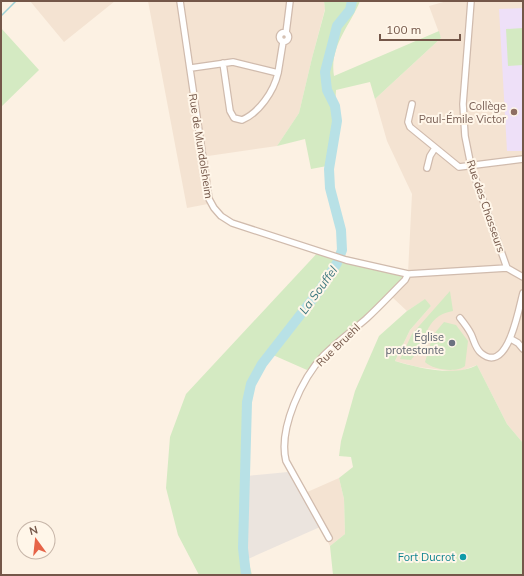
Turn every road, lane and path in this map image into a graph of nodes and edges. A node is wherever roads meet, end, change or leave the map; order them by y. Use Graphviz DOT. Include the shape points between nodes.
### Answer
graph roads {
  1 [pos="180,1"];
  2 [pos="290,1"];
  3 [pos="471,1"];
  4 [pos="223,63"];
  5 [pos="191,68"];
  6 [pos="278,73"];
  7 [pos="412,104"];
  8 [pos="435,148"];
  9 [pos="523,159"];
  10 [pos="471,166"];
  11 [pos="427,168"];
  12 [pos="506,268"];
  13 [pos="408,274"];
  14 [pos="523,277"];
  15 [pos="523,293"];
  16 [pos="460,318"];
  17 [pos="511,339"];
  18 [pos="523,350"];
  19 [pos="329,538"];
  1 -- 5 [label="street, Rue de Mundolsheim"];
  2 -- 6 [label="street" via="286,33 280,36 283,42"];
  3 -- 10 [label="street, Rue des Chasseurs" via="463,104 465,136"];
  4 -- 5 [label="street"];
  4 -- 6 [label="street" via="242,63"];
  4 -- 6 [label="street" via="230,111 234,118 242,120 249,118 272,91"];
  5 -- 13 [label="street, Rue de Mundolsheim" via="191,83 209,199 221,216 243,227 346,260"];
  7 -- 8 [label="street" via="408,122 410,127"];
  8 -- 10 [label="street" via="459,167"];
  8 -- 11 [label="street"];
  9 -- 10 [label="street"];
  10 -- 12 [label="street, Rue des Chasseurs"];
  12 -- 13 [label="street, Rue de Mundolsheim"];
  12 -- 14 [label="street"];
  13 -- 19 [label="street, Rue Bruehl" via="366,319 324,355 313,369 294,405 284,436 286,461"];
  15 -- 17 [label="street"];
  16 -- 17 [label="street" via="482,354 497,356 506,350"];
  17 -- 18 [label="street"];
}
